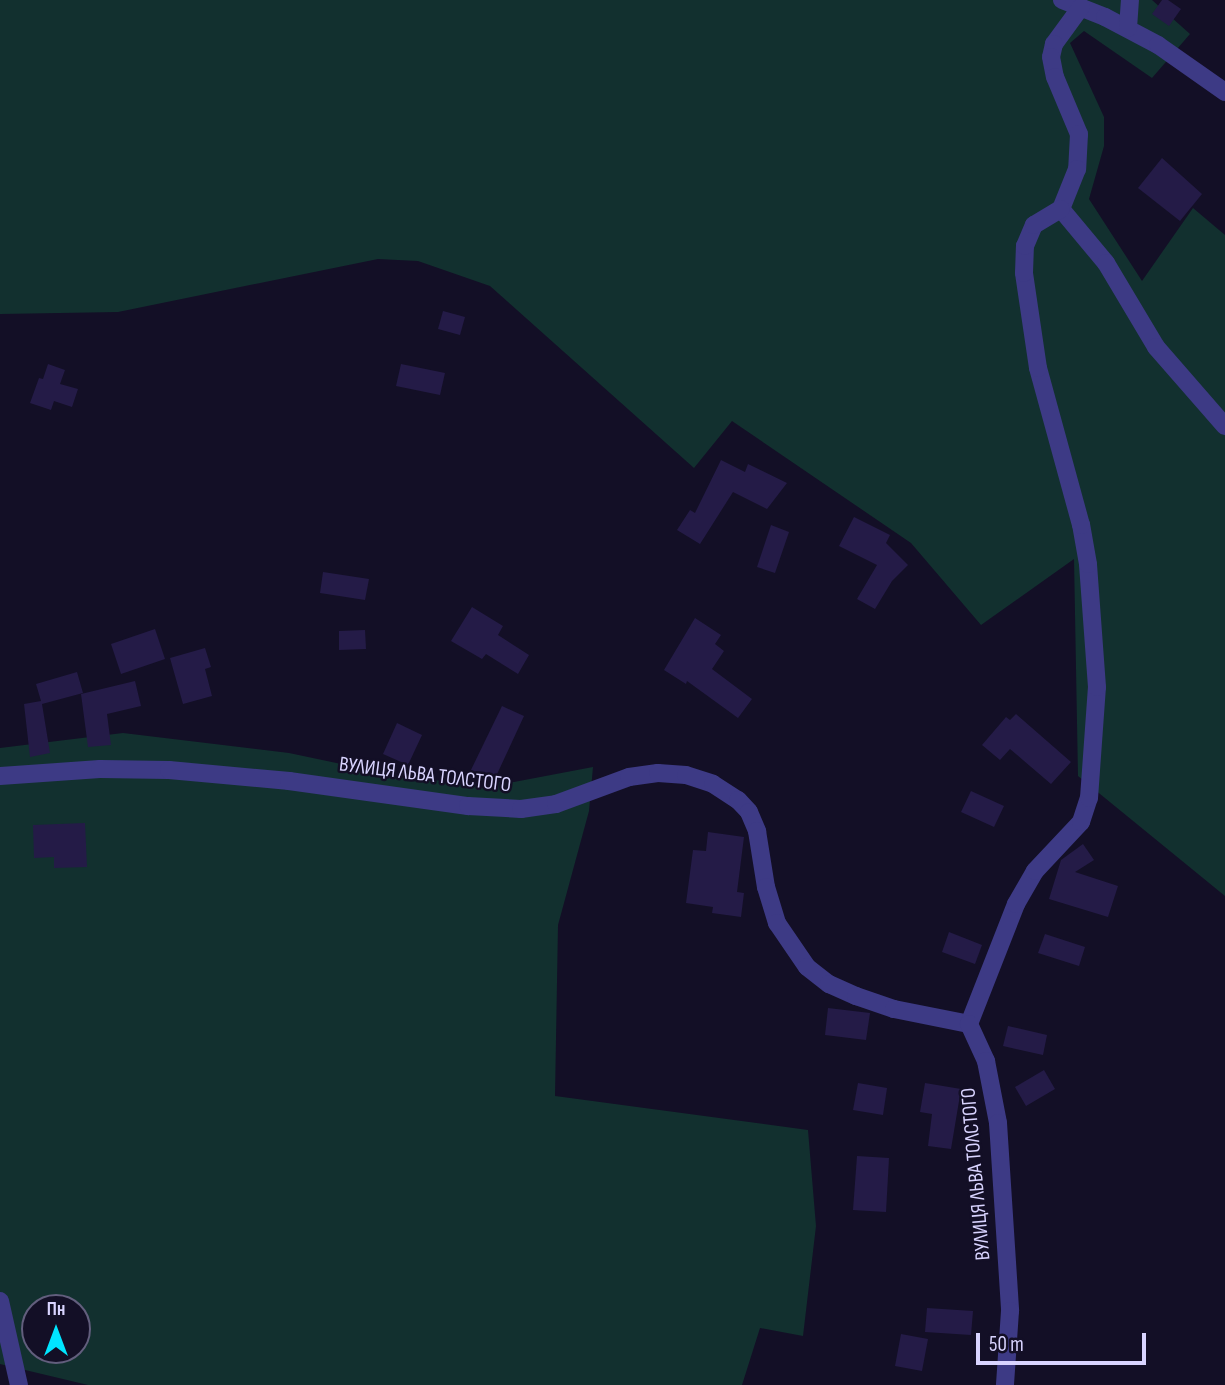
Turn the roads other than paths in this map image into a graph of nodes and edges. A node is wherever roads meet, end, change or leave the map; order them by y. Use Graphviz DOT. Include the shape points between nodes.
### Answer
graph roads {
  1 [pos="1062,0"];
  2 [pos="1130,0"];
  3 [pos="1081,7"];
  4 [pos="1128,29"];
  5 [pos="1225,92"];
  6 [pos="1060,209"];
  7 [pos="1225,426"];
  8 [pos="0,776"];
  9 [pos="969,1024"];
  10 [pos="0,1301"];
  11 [pos="19,1385"];
  12 [pos="1005,1385"];
  1 -- 3 [label="street"];
  2 -- 4 [label="street"];
  3 -- 4 [label="street"];
  3 -- 6 [label="street" via="1054,44 1051,57 1079,134 1077,169"];
  4 -- 5 [label="street"];
  6 -- 7 [label="street" via="1106,263 1156,347"];
  6 -- 9 [label="street" via="1034,225 1025,246 1024,273 1038,368 1088,564 1097,687 1089,798 1081,822 1035,871 1016,904"];
  8 -- 9 [label="street, ВУЛИЦЯ ЛЬВА ТОЛСТОГО" via="169,770 521,809 556,804 629,777 686,775 713,784 748,812 757,831 777,923 807,967 856,996"];
  9 -- 12 [label="street, ВУЛИЦЯ ЛЬВА ТОЛСТОГО" via="986,1061 998,1123 1010,1311"];
  10 -- 11 [label="street"];
}
